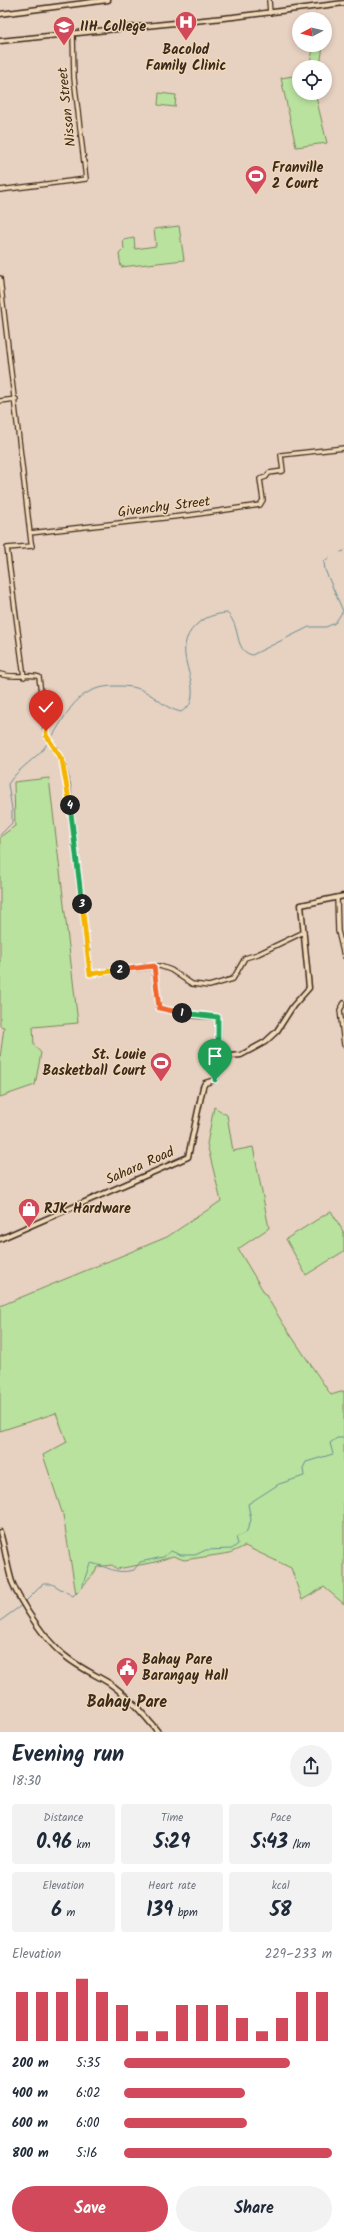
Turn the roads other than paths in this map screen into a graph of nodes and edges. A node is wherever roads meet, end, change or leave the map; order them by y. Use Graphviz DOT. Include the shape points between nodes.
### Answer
graph roads {
  1 [pos="108,0"];
  2 [pos="269,0"];
  3 [pos="344,3"];
  4 [pos="270,13"];
  5 [pos="0,14"];
  6 [pos="73,33"];
  7 [pos="0,41"];
  8 [pos="0,190"];
  9 [pos="0,278"];
  10 [pos="16,399"];
  11 [pos="0,401"];
  12 [pos="344,448"];
  13 [pos="30,533"];
  14 [pos="0,674"];
  15 [pos="24,677"];
  16 [pos="344,896"];
  17 [pos="337,897"];
  18 [pos="304,932"];
  19 [pos="344,956"];
  20 [pos="154,966"];
  21 [pos="344,1003"];
  22 [pos="344,1045"];
  23 [pos="218,1057"];
  24 [pos="0,1239"];
  25 [pos="0,1532"];
  26 [pos="158,1732"];
  1 -- 5 [label="main road"];
  2 -- 4 [label="street"];
  3 -- 4 [label="main road"];
  4 -- 6 [label="main road"];
  6 -- 7 [label="main road"];
  6 -- 8 [label="street, Nissan Street" via="74,84 86,179"];
  9 -- 10 [label="street"];
  10 -- 11 [label="street"];
  10 -- 13 [label="street"];
  12 -- 13 [label="street, Givenchy Street" via="282,455 283,471 269,473 260,479 262,503 254,506"];
  13 -- 15 [label="street" via="32,546 7,548"];
  14 -- 15 [label="street" via="13,678"];
  15 -- 20 [label="street" via="39,677 46,735 62,760 68,786 90,974"];
  16 -- 17 [label="main road"];
  17 -- 18 [label="main road" via="300,905"];
  17 -- 19 [label="street" via="338,931"];
  18 -- 20 [label="street" via="245,958 233,979 208,986 192,984 165,967"];
  18 -- 23 [label="main road" via="310,980 308,991 293,1006 277,1031 265,1042 240,1055"];
  20 -- 23 [label="street" via="159,1008 194,1016 218,1017"];
  21 -- 22 [label="street" via="340,1010"];
  23 -- 24 [label="main road, Sahara Road" via="215,1080 205,1083 203,1087 188,1157"];
  25 -- 26 [label="main road" via="13,1583 26,1607 61,1653 130,1700"];
}
